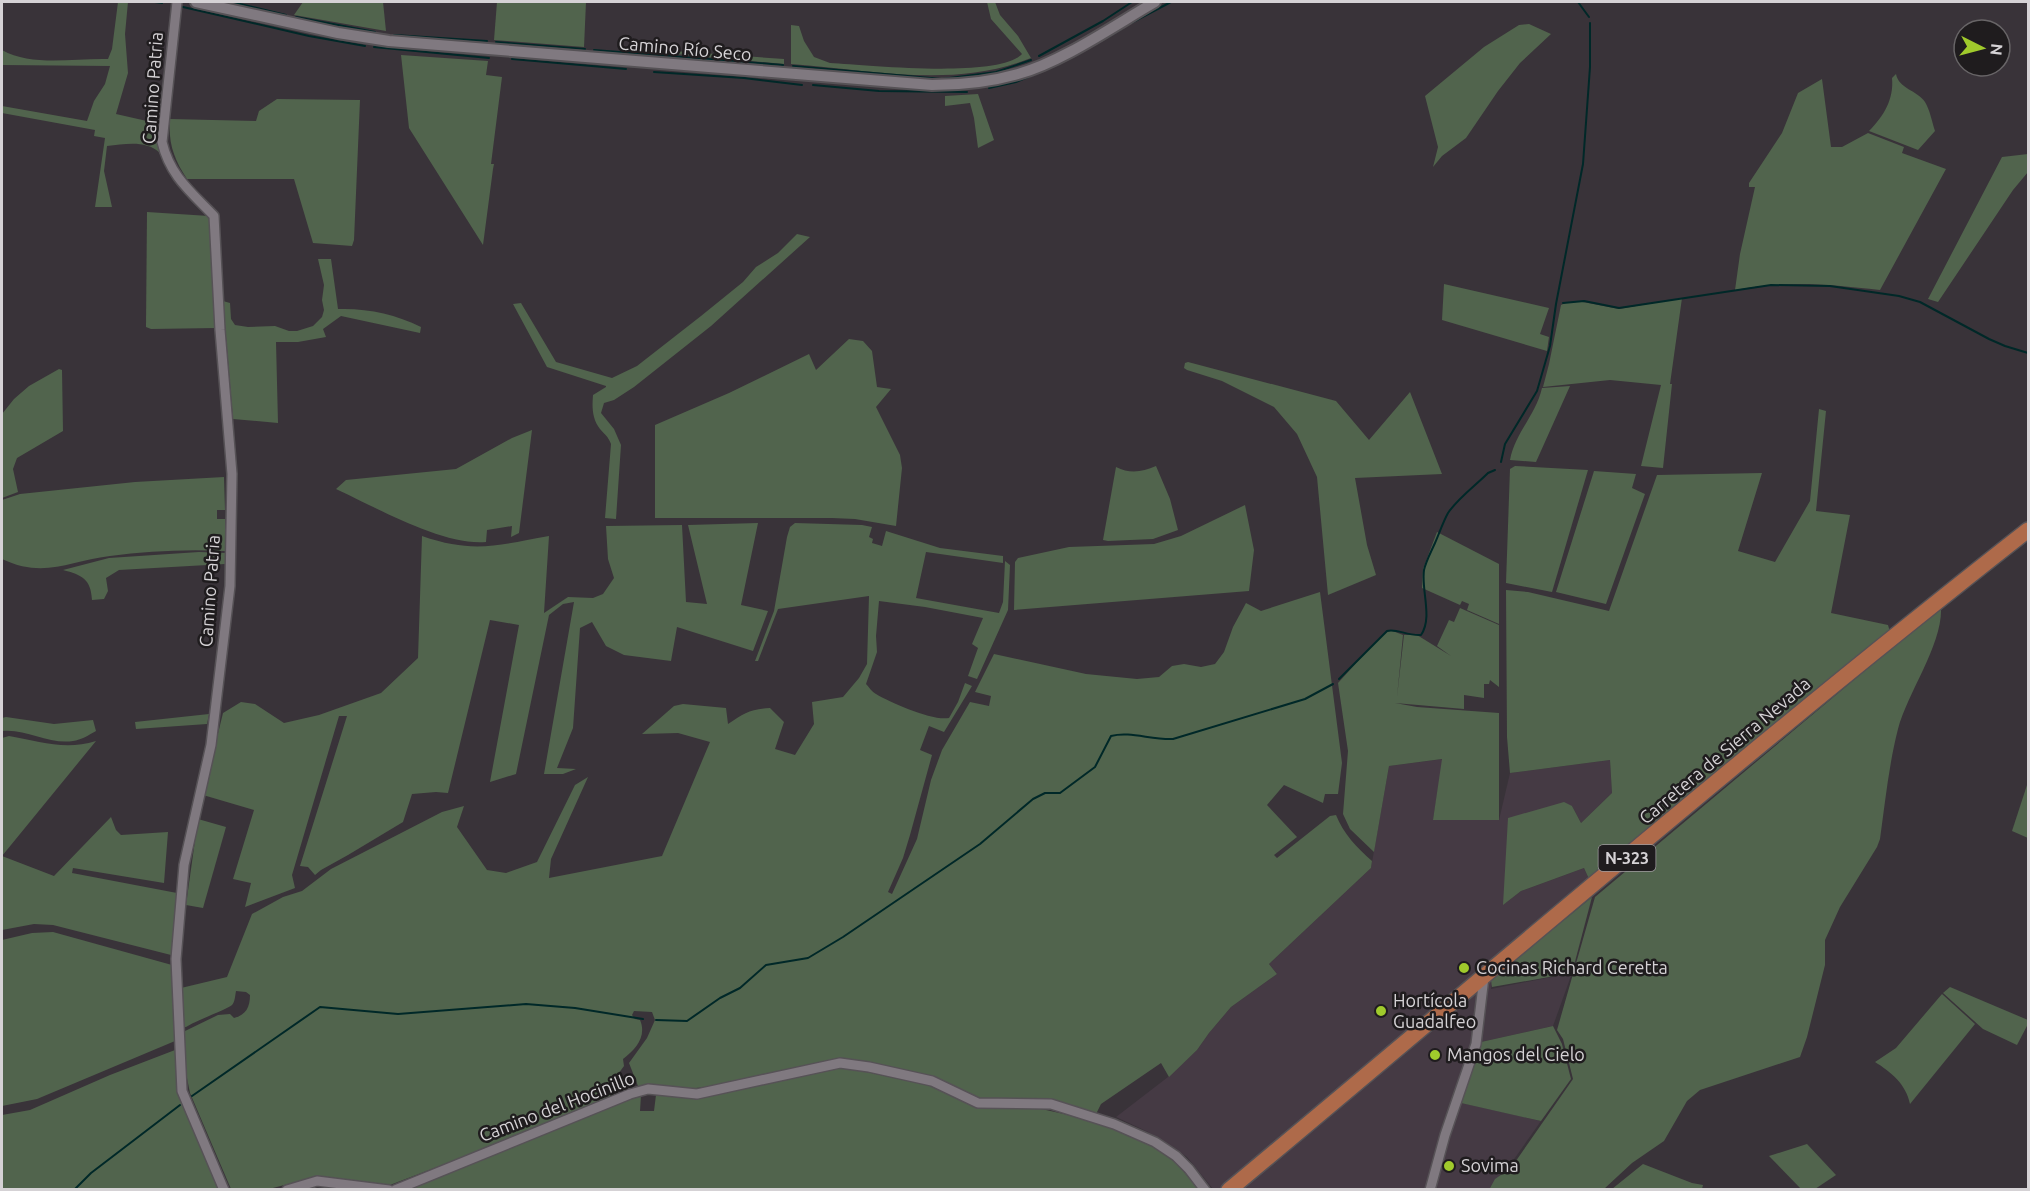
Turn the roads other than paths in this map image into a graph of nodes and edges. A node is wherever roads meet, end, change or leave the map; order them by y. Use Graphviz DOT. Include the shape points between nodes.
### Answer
graph roads {
  1 [pos="177,2"];
  2 [pos="196,2"];
  3 [pos="1155,2"];
  4 [pos="2028,530"];
  5 [pos="1484,977"];
  6 [pos="224,1190"];
  7 [pos="287,1190"];
  8 [pos="389,1190"];
  9 [pos="395,1190"];
  10 [pos="1205,1190"];
  11 [pos="1229,1190"];
  12 [pos="1430,1190"];
  1 -- 6 [label="street, Camino Patria" via="162,141 175,174 214,216 232,474 230,586 211,745 184,865 176,959 182,1091"];
  2 -- 3 [label="street, Camino Río Seco" via="389,41 932,85 1000,78 1038,67"];
  4 -- 5 [label="highway, Carretera de Sierra Nevada / N-323" via="1728,772"];
  5 -- 11 [label="highway, Carretera de Sierra Nevada / N-323"];
  5 -- 12 [label="street" via="1476,1044"];
  7 -- 8 [label="street" via="317,1181"];
  9 -- 10 [label="street, Camino del Hocinillo" via="642,1090 697,1094 840,1063 932,1081 978,1102 1051,1104 1114,1124 1176,1156"];
}
